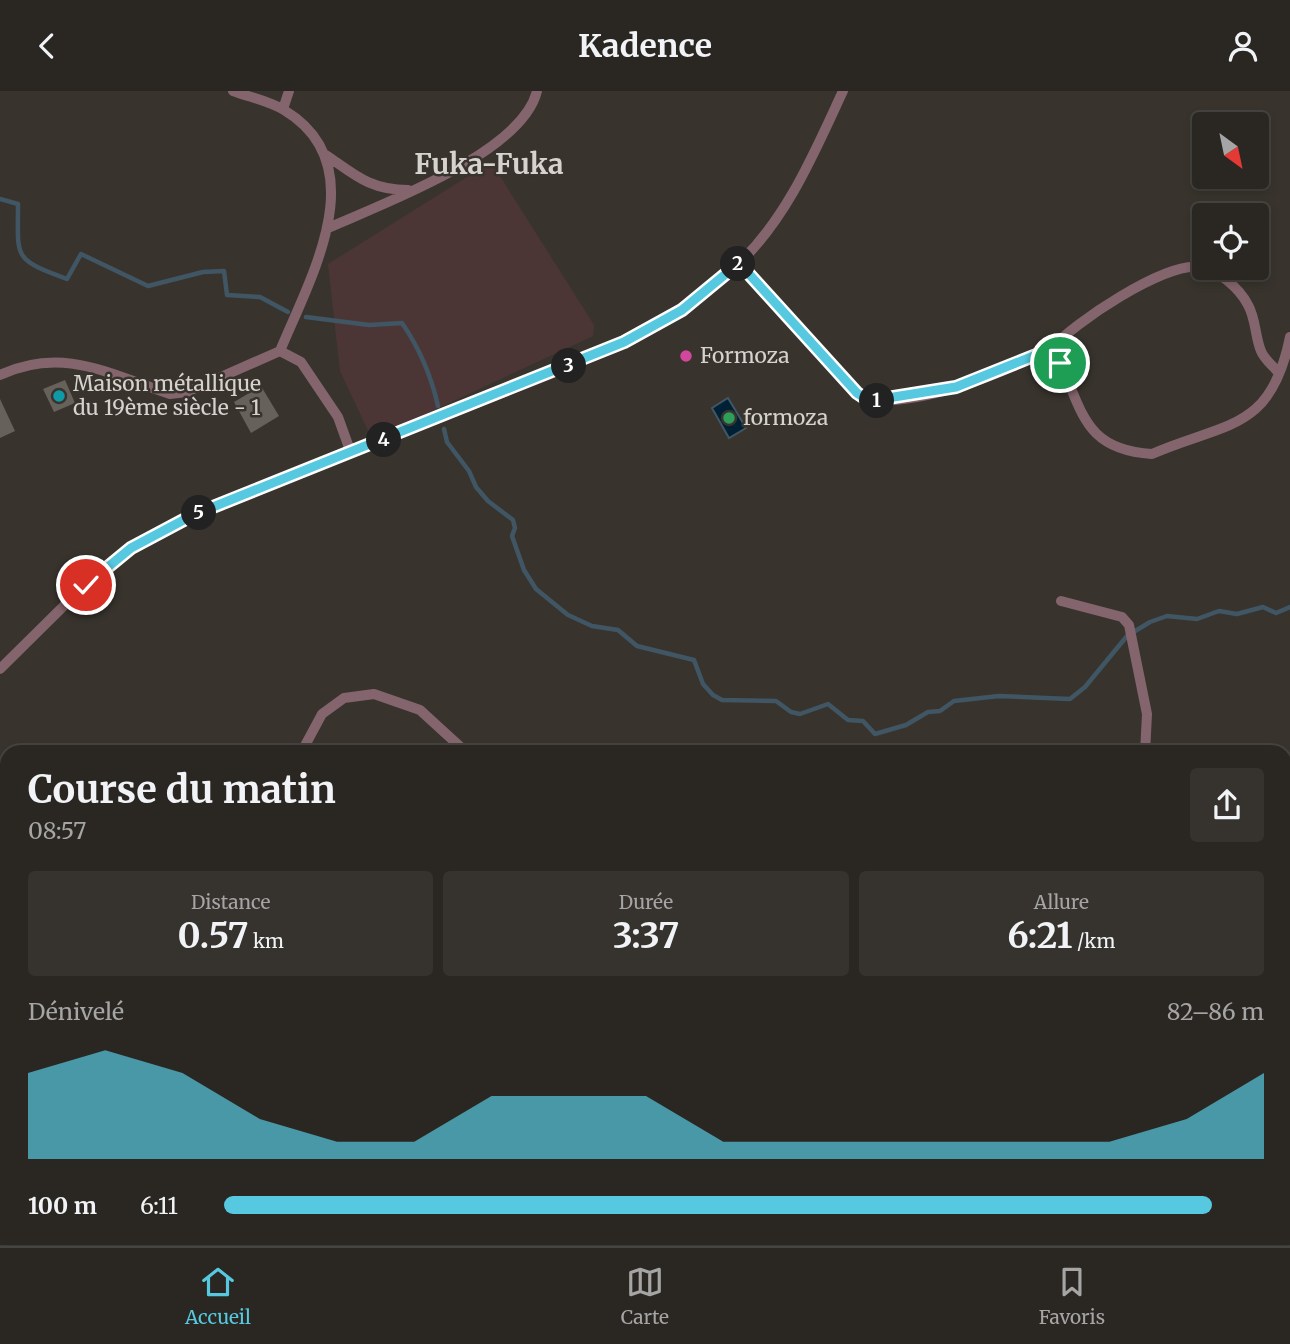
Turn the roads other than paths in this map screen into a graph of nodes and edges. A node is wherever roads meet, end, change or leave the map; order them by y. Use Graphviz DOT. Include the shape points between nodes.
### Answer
graph roads {
  1 [pos="233,91"];
  2 [pos="289,91"];
  3 [pos="537,91"];
  4 [pos="843,91"];
  5 [pos="282,109"];
  6 [pos="326,155"];
  7 [pos="413,190"];
  8 [pos="328,228"];
  9 [pos="739,263"];
  10 [pos="1290,337"];
  11 [pos="1051,349"];
  12 [pos="280,351"];
  13 [pos="1278,372"];
  14 [pos="0,375"];
  15 [pos="351,453"];
  16 [pos="1061,601"];
  17 [pos="18,650"];
  18 [pos="0,655"];
  19 [pos="0,669"];
  20 [pos="305,745"];
  21 [pos="458,745"];
  22 [pos="1145,745"];
  1 -- 5 [label="street"];
  2 -- 5 [label="street"];
  3 -- 7 [label="street" via="520,121 496,143"];
  4 -- 9 [label="street" via="809,164 779,214"];
  5 -- 6 [label="street"];
  6 -- 7 [label="street" via="385,190"];
  6 -- 8 [label="street" via="332,184"];
  7 -- 8 [label="street"];
  8 -- 12 [label="street"];
  9 -- 11 [label="street" via="869,401 956,387"];
  9 -- 15 [label="street" via="682,310 624,342"];
  10 -- 13 [label="street"];
  11 -- 13 [label="street" via="1065,333 1106,304 1158,277 1198,266 1223,277 1248,305 1261,353"];
  11 -- 13 [label="street" via="1089,428 1142,453 1208,436 1245,419 1268,396"];
  12 -- 14 [label="street" via="187,392 170,394 67,361 40,363"];
  12 -- 15 [label="street" via="301,362 338,417"];
  15 -- 17 [label="street" via="193,515 131,548"];
  16 -- 22 [label="street" via="1122,617 1129,625 1147,714"];
  17 -- 18 [label="street"];
  17 -- 19 [label="street"];
  20 -- 21 [label="street" via="322,714 344,698 374,694 420,710"];
}
